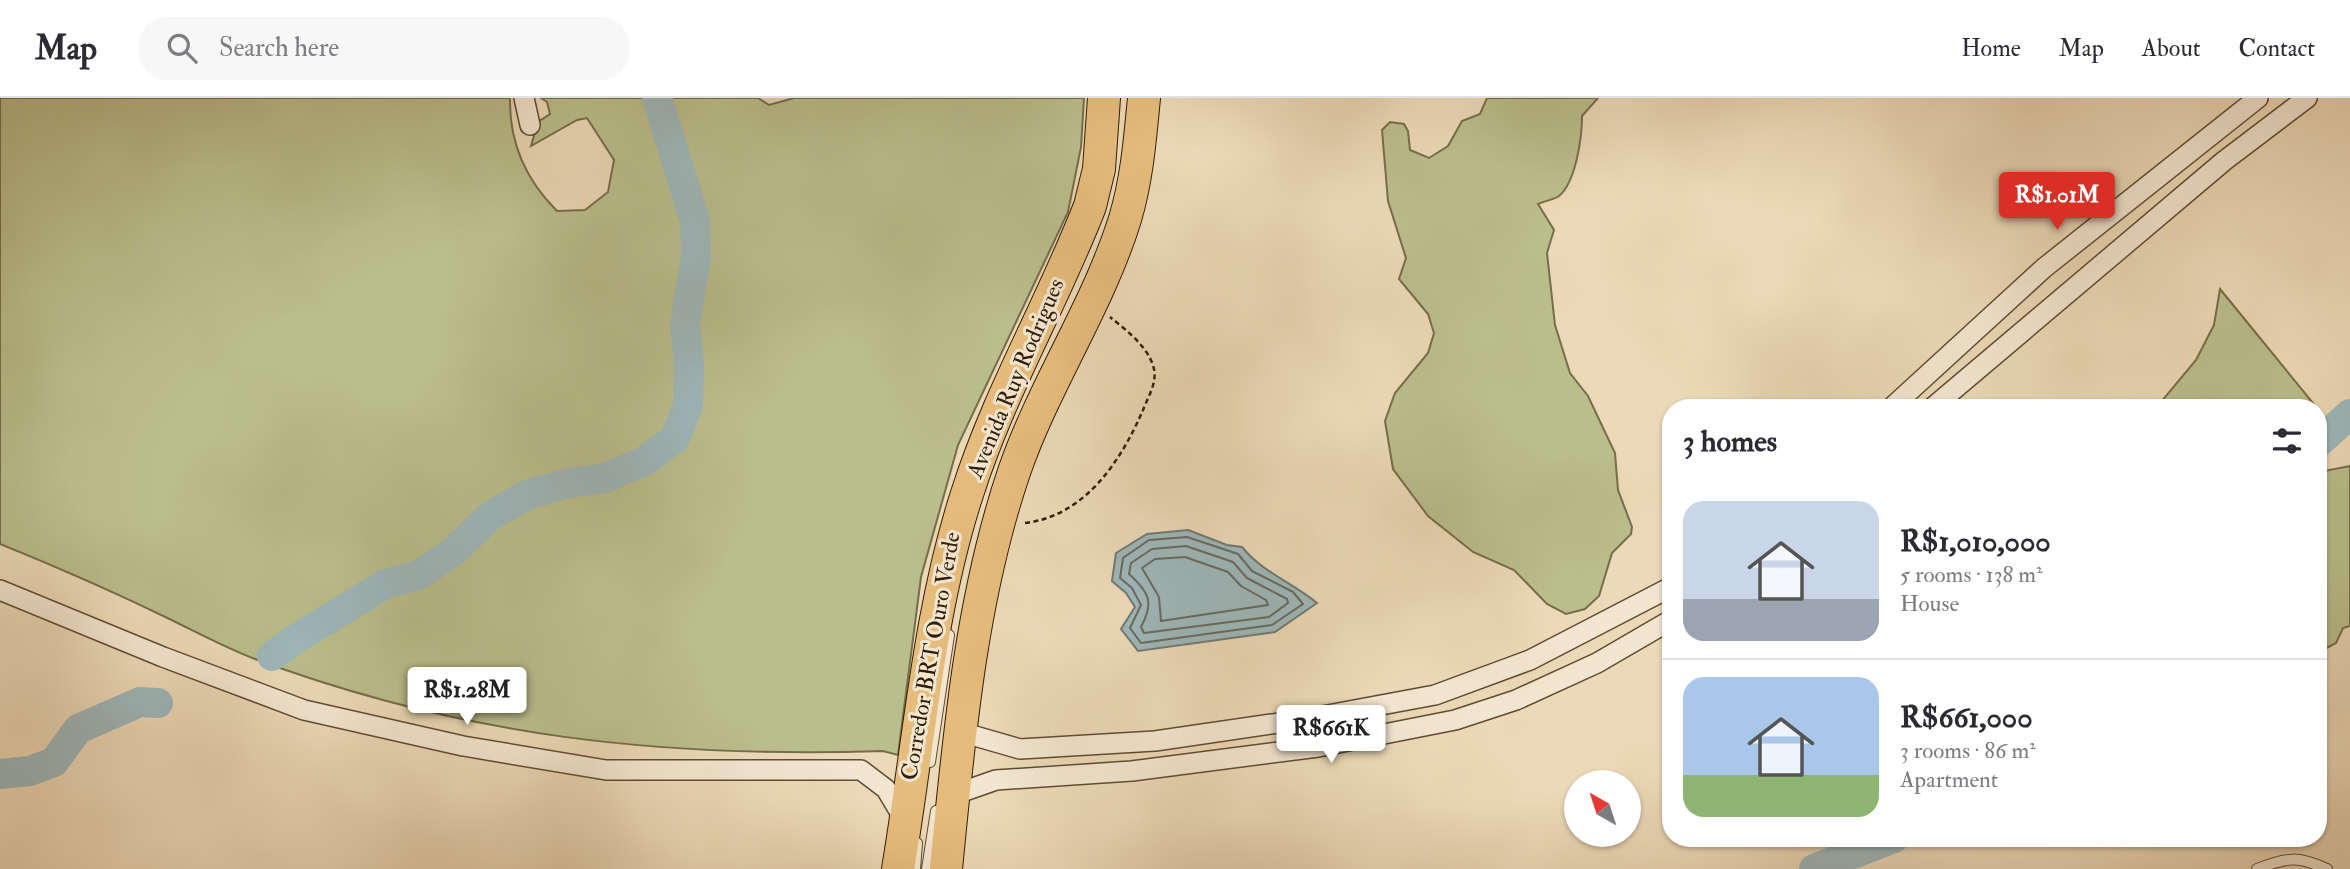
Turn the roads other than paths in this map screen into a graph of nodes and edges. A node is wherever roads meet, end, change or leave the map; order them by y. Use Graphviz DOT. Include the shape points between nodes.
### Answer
graph roads {
  1 [pos="524,98"];
  2 [pos="1104,98"];
  3 [pos="1144,98"];
  4 [pos="2258,98"];
  5 [pos="2307,98"];
  6 [pos="530,125"];
  7 [pos="1901,399"];
  8 [pos="1944,399"];
  9 [pos="0,590"];
  10 [pos="1662,592"];
  11 [pos="951,621"];
  12 [pos="1662,625"];
  13 [pos="960,646"];
  14 [pos="1530,660"];
  15 [pos="1547,686"];
  16 [pos="956,723"];
  17 [pos="928,777"];
  18 [pos="946,795"];
  19 [pos="913,825"];
  20 [pos="898,869"];
  21 [pos="915,869"];
  22 [pos="927,869"];
  23 [pos="946,869"];
  24 [pos="2257,869"];
  25 [pos="2327,869"];
  1 -- 6 [label="street"];
  2 -- 19 [label="main road, Avenida Ruy Rodrigues" via="1099,169 1090,206 994,418 955,537 937,618"];
  3 -- 16 [label="main road, Avenida Ruy Rodrigues" via="1131,199 1118,241 1030,430 999,521"];
  4 -- 7 [label="street" via="2044,268"];
  5 -- 8 [label="street" via="2224,161"];
  9 -- 19 [label="street" via="304,710 463,746 606,770 862,770 886,789"];
  10 -- 14 [label="street"];
  11 -- 17 [label="lane, Corredor BRT Ouro Verde"];
  12 -- 15 [label="street"];
  13 -- 16 [label="lane, Corredor BRT Ouro Verde"];
  14 -- 15 [label="street"];
  14 -- 16 [label="street" via="1435,695 1155,741 1020,750"];
  15 -- 18 [label="street" via="1455,720 1318,747 1132,771 996,780"];
  16 -- 18 [label="main road, Avenida Ruy Rodrigues"];
  18 -- 22 [label="lane, Corredor BRT Ouro Verde"];
  18 -- 23 [label="main road, Avenida Ruy Rodrigues"];
  19 -- 20 [label="main road, Avenida Ruy Rodrigues"];
  19 -- 21 [label="lane"];
  24 -- 25 [label="lane" via="2279,860 2303,858"];
}
